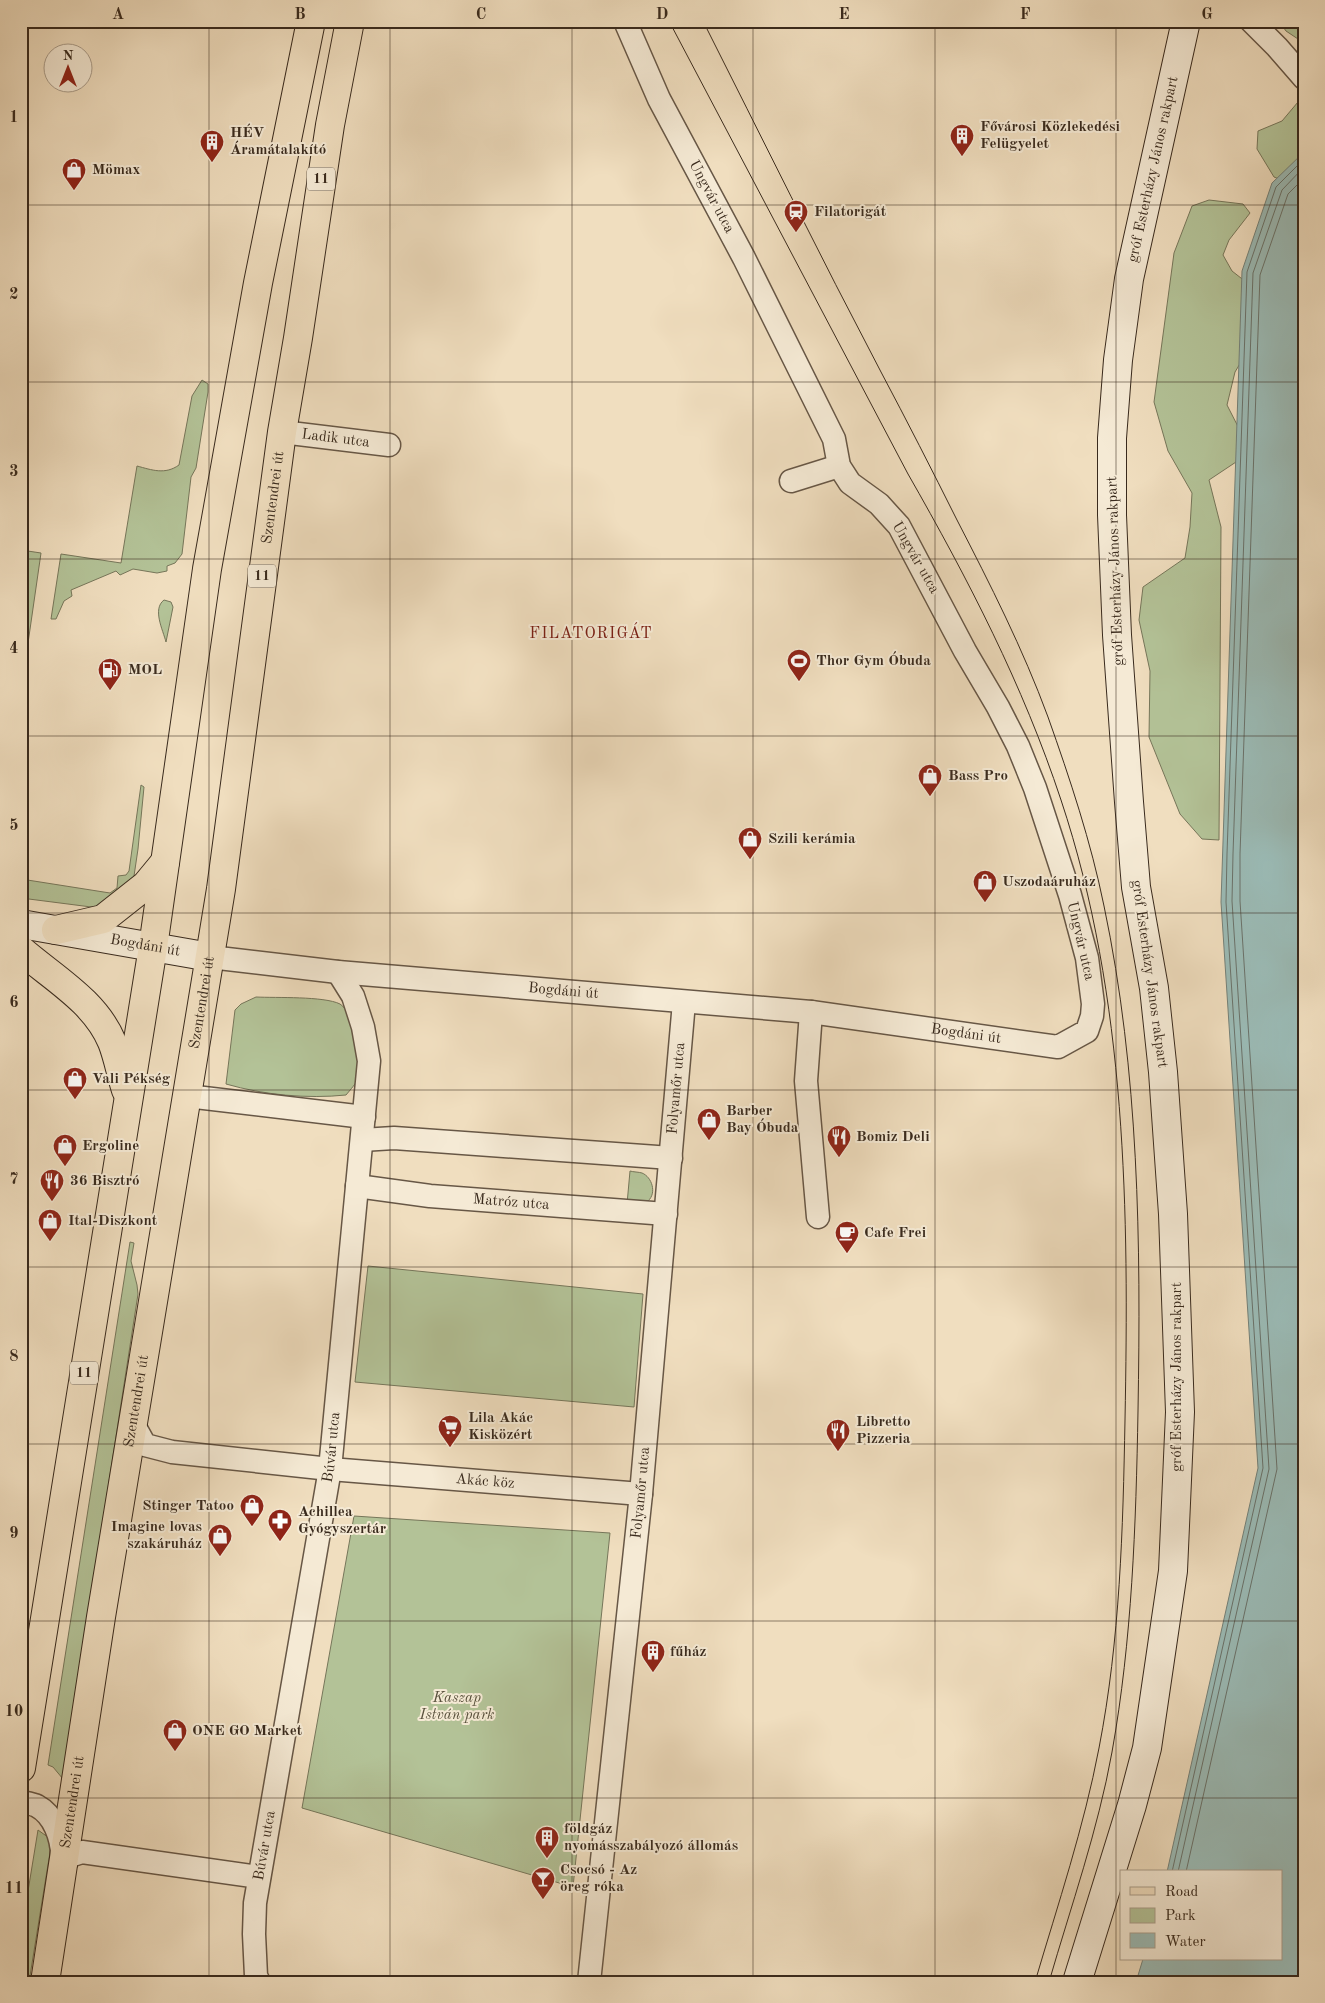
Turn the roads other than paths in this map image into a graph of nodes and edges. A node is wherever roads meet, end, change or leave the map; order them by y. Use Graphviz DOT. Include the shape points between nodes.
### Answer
graph roads {
  1 [pos="293,21"];
  2 [pos="311,21"];
  3 [pos="350,21"];
  4 [pos="625,21"];
  5 [pos="1186,21"];
  6 [pos="1251,21"];
  7 [pos="304,58"];
  8 [pos="1304,78"];
  9 [pos="282,432"];
  10 [pos="390,445"];
  11 [pos="839,466"];
  12 [pos="791,481"];
  13 [pos="165,862"];
  14 [pos="21,924"];
  15 [pos="56,930"];
  16 [pos="153,947"];
  17 [pos="21,950"];
  18 [pos="210,957"];
  19 [pos="338,972"];
  20 [pos="684,1002"];
  21 [pos="811,1012"];
  22 [pos="1092,1016"];
  23 [pos="187,1096"];
  24 [pos="128,1098"];
  25 [pos="364,1117"];
  26 [pos="362,1140"];
  27 [pos="670,1158"];
  28 [pos="357,1186"];
  29 [pos="666,1214"];
  30 [pos="818,1217"];
  31 [pos="134,1414"];
  32 [pos="330,1469"];
  33 [pos="641,1494"];
  34 [pos="21,1768"];
  35 [pos="21,1802"];
  36 [pos="63,1866"];
  37 [pos="259,1876"];
  38 [pos="45,1982"];
  39 [pos="259,1982"];
  40 [pos="589,1982"];
  41 [pos="1077,1982"];
  1 -- 7 [label="main road" via="292,28"];
  2 -- 7 [label="main road, 11"];
  3 -- 9 [label="main road, Szentendrei út / 11" via="330,125"];
  4 -- 11 [label="street, Ungvár utca" via="659,99 744,258 834,439"];
  5 -- 41 [label="main road, gróf Esterházy János rakpart" via="1126,295 1112,448 1116,627 1136,888 1154,988 1174,1214 1180,1412 1173,1571 1147,1748"];
  6 -- 8 [label="street"];
  7 -- 13 [label="main road, 11" via="239,383 207,569"];
  9 -- 10 [label="street, Ladik utca"];
  9 -- 18 [label="main road, Szentendrei út / 11"];
  11 -- 12 [label="street"];
  11 -- 22 [label="street, Ungvár utca" via="850,483 879,504 899,526 1018,746 1070,895 1086,958 1092,991"];
  13 -- 15 [label="main road" via="146,885 103,919"];
  13 -- 16 [label="main road, 11"];
  14 -- 15 [label="main road, Bogdáni út"];
  15 -- 16 [label="main road, Bogdáni út"];
  16 -- 18 [label="main road, Bogdáni út"];
  16 -- 24 [label="main road, 11"];
  17 -- 24 [label="main road" via="82,1000 102,1024 112,1042"];
  18 -- 19 [label="street, Bogdáni út"];
  18 -- 23 [label="main road, Szentendrei út / 11"];
  19 -- 20 [label="street, Bogdáni út"];
  19 -- 25 [label="street, Búvár utca" via="353,996 363,1027 369,1061"];
  20 -- 21 [label="street, Bogdáni út"];
  20 -- 27 [label="street, Folyamőr utca"];
  21 -- 22 [label="street, Bogdáni út" via="1058,1046 1087,1031"];
  21 -- 30 [label="street" via="806,1081"];
  23 -- 25 [label="street"];
  23 -- 31 [label="main road, Szentendrei út / 11"];
  24 -- 34 [label="main road, 11"];
  25 -- 26 [label="street, Búvár utca"];
  26 -- 27 [label="street" via="394,1138"];
  26 -- 28 [label="street, Búvár utca"];
  27 -- 29 [label="street, Folyamőr utca"];
  28 -- 29 [label="street, Matróz utca" via="430,1196"];
  28 -- 32 [label="street, Búvár utca"];
  29 -- 33 [label="street, Folyamőr utca"];
  31 -- 32 [label="street, Akác köz" via="135,1427 145,1445 155,1449"];
  31 -- 36 [label="main road, Szentendrei út / 11"];
  32 -- 33 [label="street, Akác köz"];
  32 -- 37 [label="street, Búvár utca"];
  33 -- 40 [label="street, Folyamőr utca"];
  35 -- 36 [label="street" via="38,1806 52,1820 62,1842"];
  36 -- 37 [label="street" via="70,1856 82,1852"];
  36 -- 38 [label="main road, Szentendrei út / 11"];
  37 -- 39 [label="street, Búvár utca" via="254,1934"];
}
